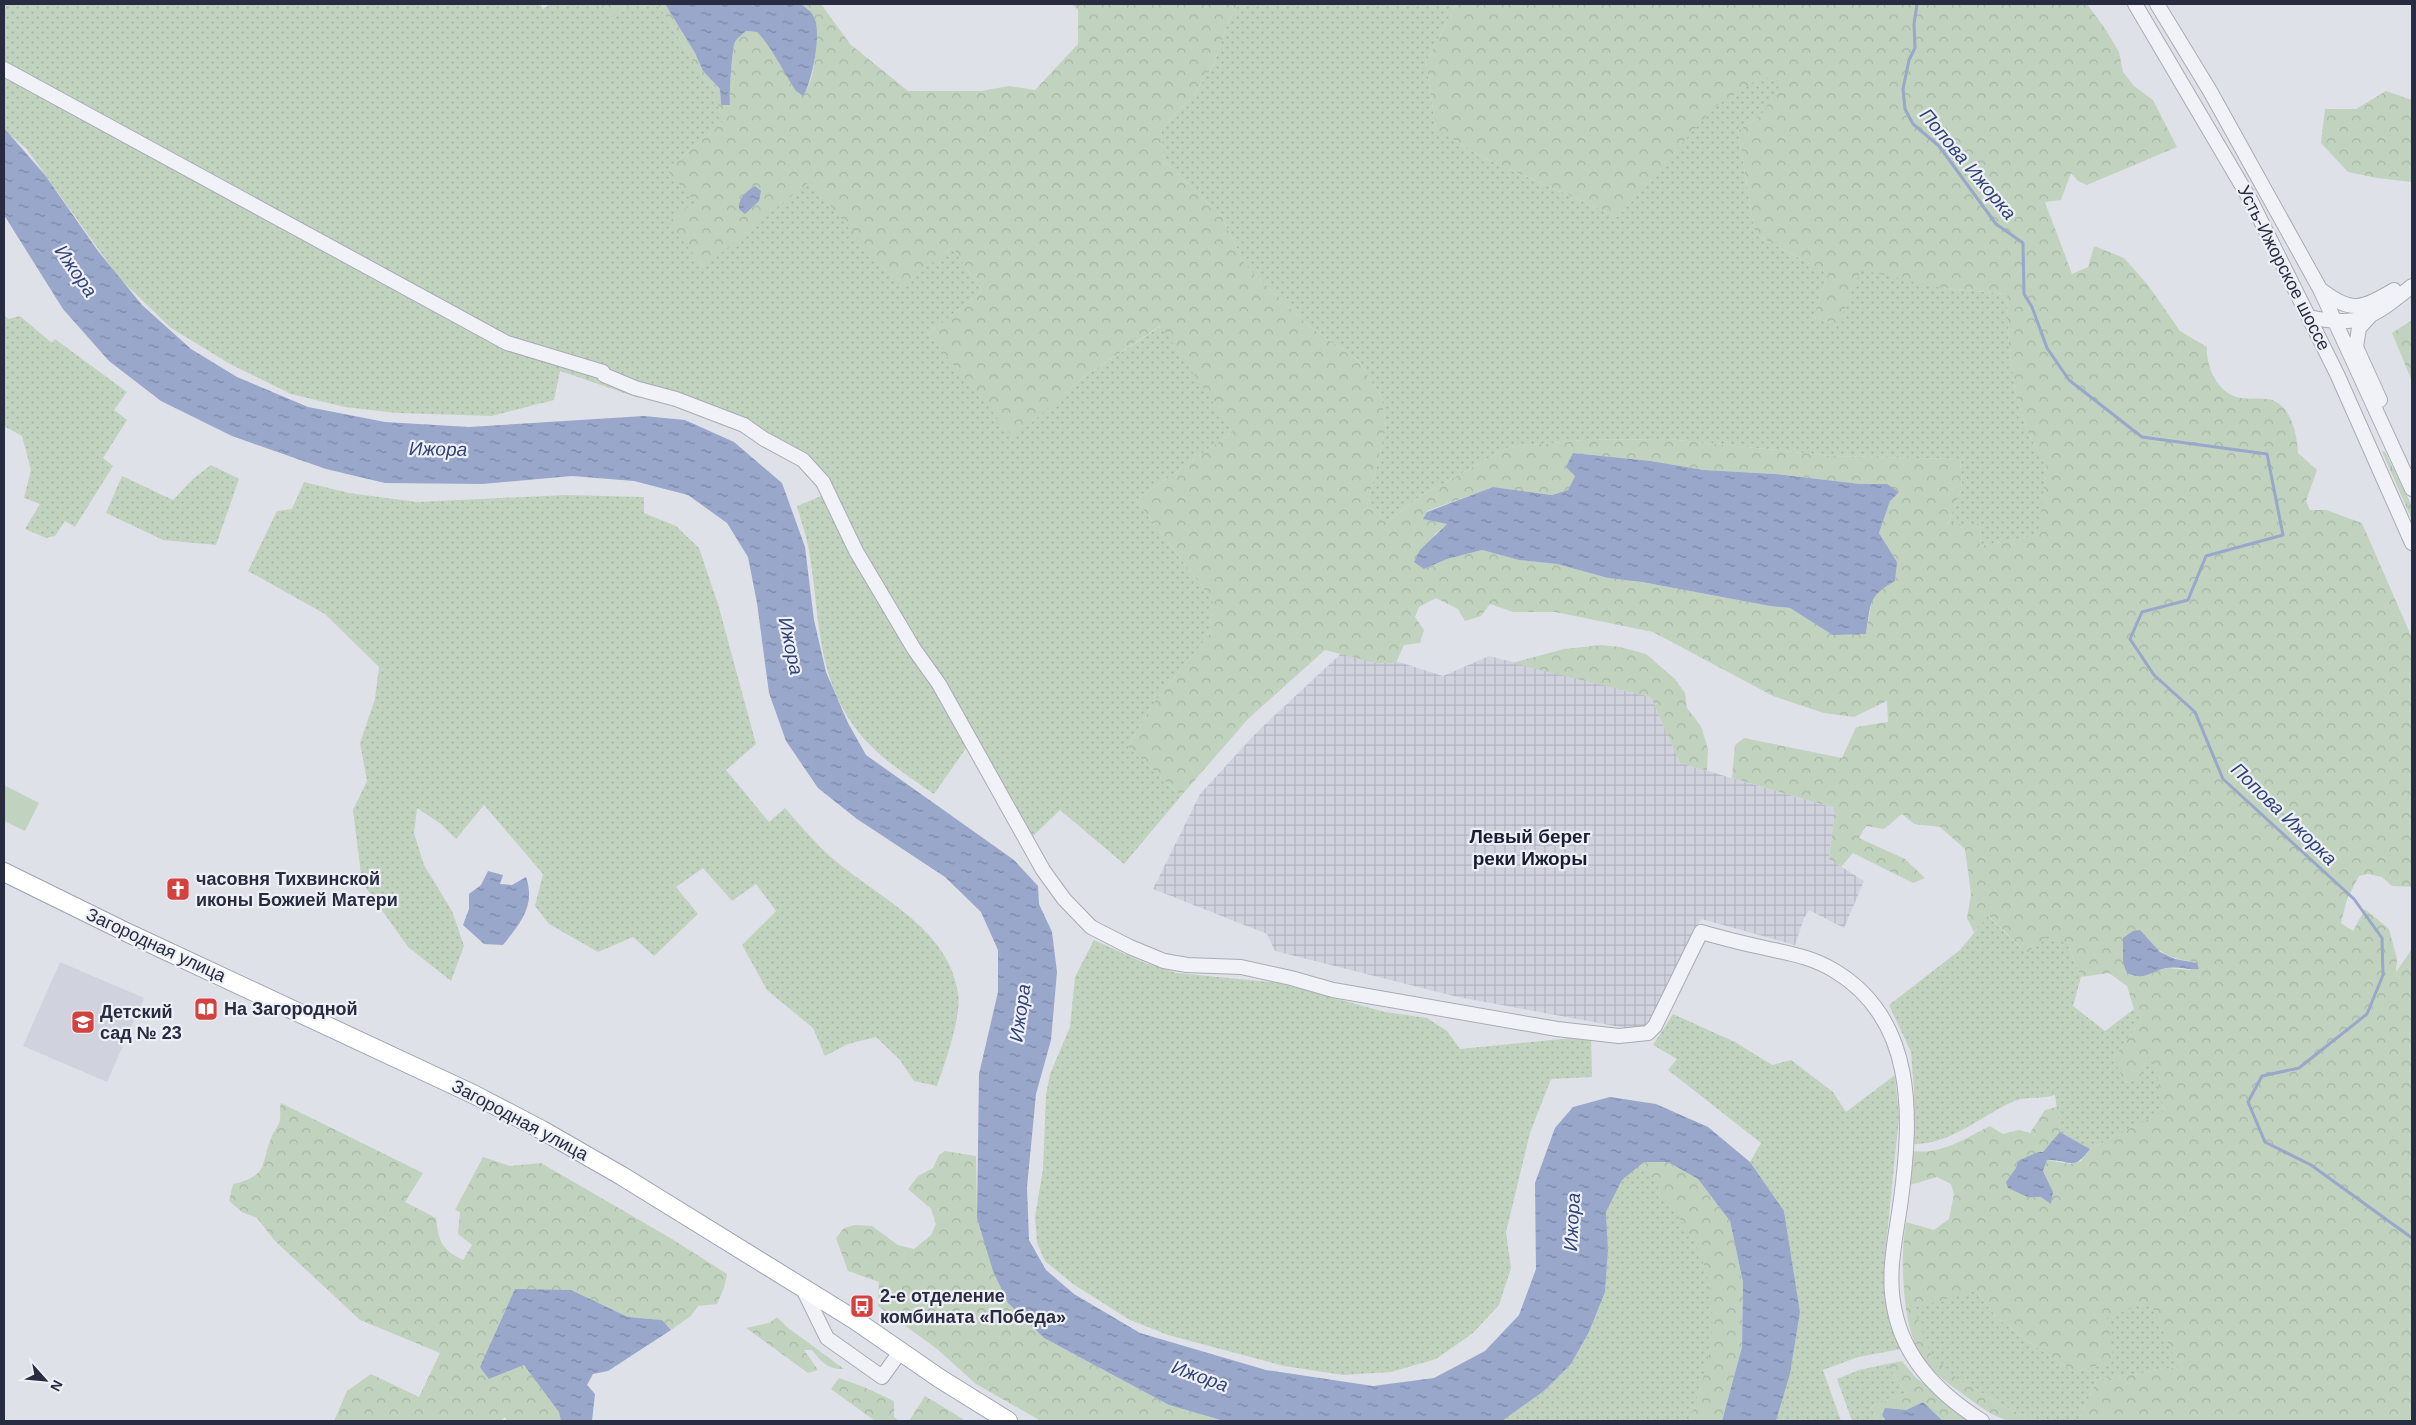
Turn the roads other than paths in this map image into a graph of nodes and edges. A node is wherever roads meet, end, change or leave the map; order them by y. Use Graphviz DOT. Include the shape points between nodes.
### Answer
graph roads {
  1 [pos="2136,4"];
  2 [pos="2158,4"];
  3 [pos="4,70"];
  4 [pos="2412,281"];
  5 [pos="2412,286"];
  6 [pos="2320,289"];
  7 [pos="2370,316"];
  8 [pos="2310,317"];
  9 [pos="2334,322"];
  10 [pos="2380,422"];
  11 [pos="2412,490"];
  12 [pos="2412,543"];
  13 [pos="4,872"];
  14 [pos="803,1289"];
  15 [pos="900,1352"];
  16 [pos="1008,1421"];
  17 [pos="1982,1421"];
  1 -- 8 [label="street, Усть-Ижорское шоссе" via="2250,200"];
  2 -- 6 [label="street, Усть-Ижорское шоссе"];
  3 -- 17 [label="street" via="508,343 602,372 635,388 676,399 744,425 803,460 823,482 856,551 914,649 939,684 1043,870 1079,917 1109,937 1164,961 1241,967 1333,990 1557,1029 1619,1036 1648,1033 1655,1026 1701,932 1807,957 1849,980 1876,1006 1897,1053 1905,1083 1907,1145 1891,1263 1894,1312 1905,1342 1922,1369 1956,1403"];
  4 -- 6 [label="street" via="2359,308 2341,304"];
  5 -- 7 [label="street"];
  6 -- 9 [label="street, Усть-Ижорское шоссе"];
  7 -- 9 [label="street" via="2344,323"];
  7 -- 10 [label="street, Усть-Ижорское шоссе" via="2359,328 2356,346 2384,408"];
  8 -- 9 [label="street"];
  8 -- 12 [label="street, Усть-Ижорское шоссе"];
  9 -- 10 [label="street, Усть-Ижорское шоссе"];
  10 -- 11 [label="street, Усть-Ижорское шоссе"];
  13 -- 14 [label="main road, Загородная улица" via="475,1095 590,1157"];
  14 -- 15 [label="main road, Загородная улица"];
  14 -- 15 [label="street" via="827,1338 882,1377"];
  15 -- 16 [label="main road, Загородная улица"];
}
